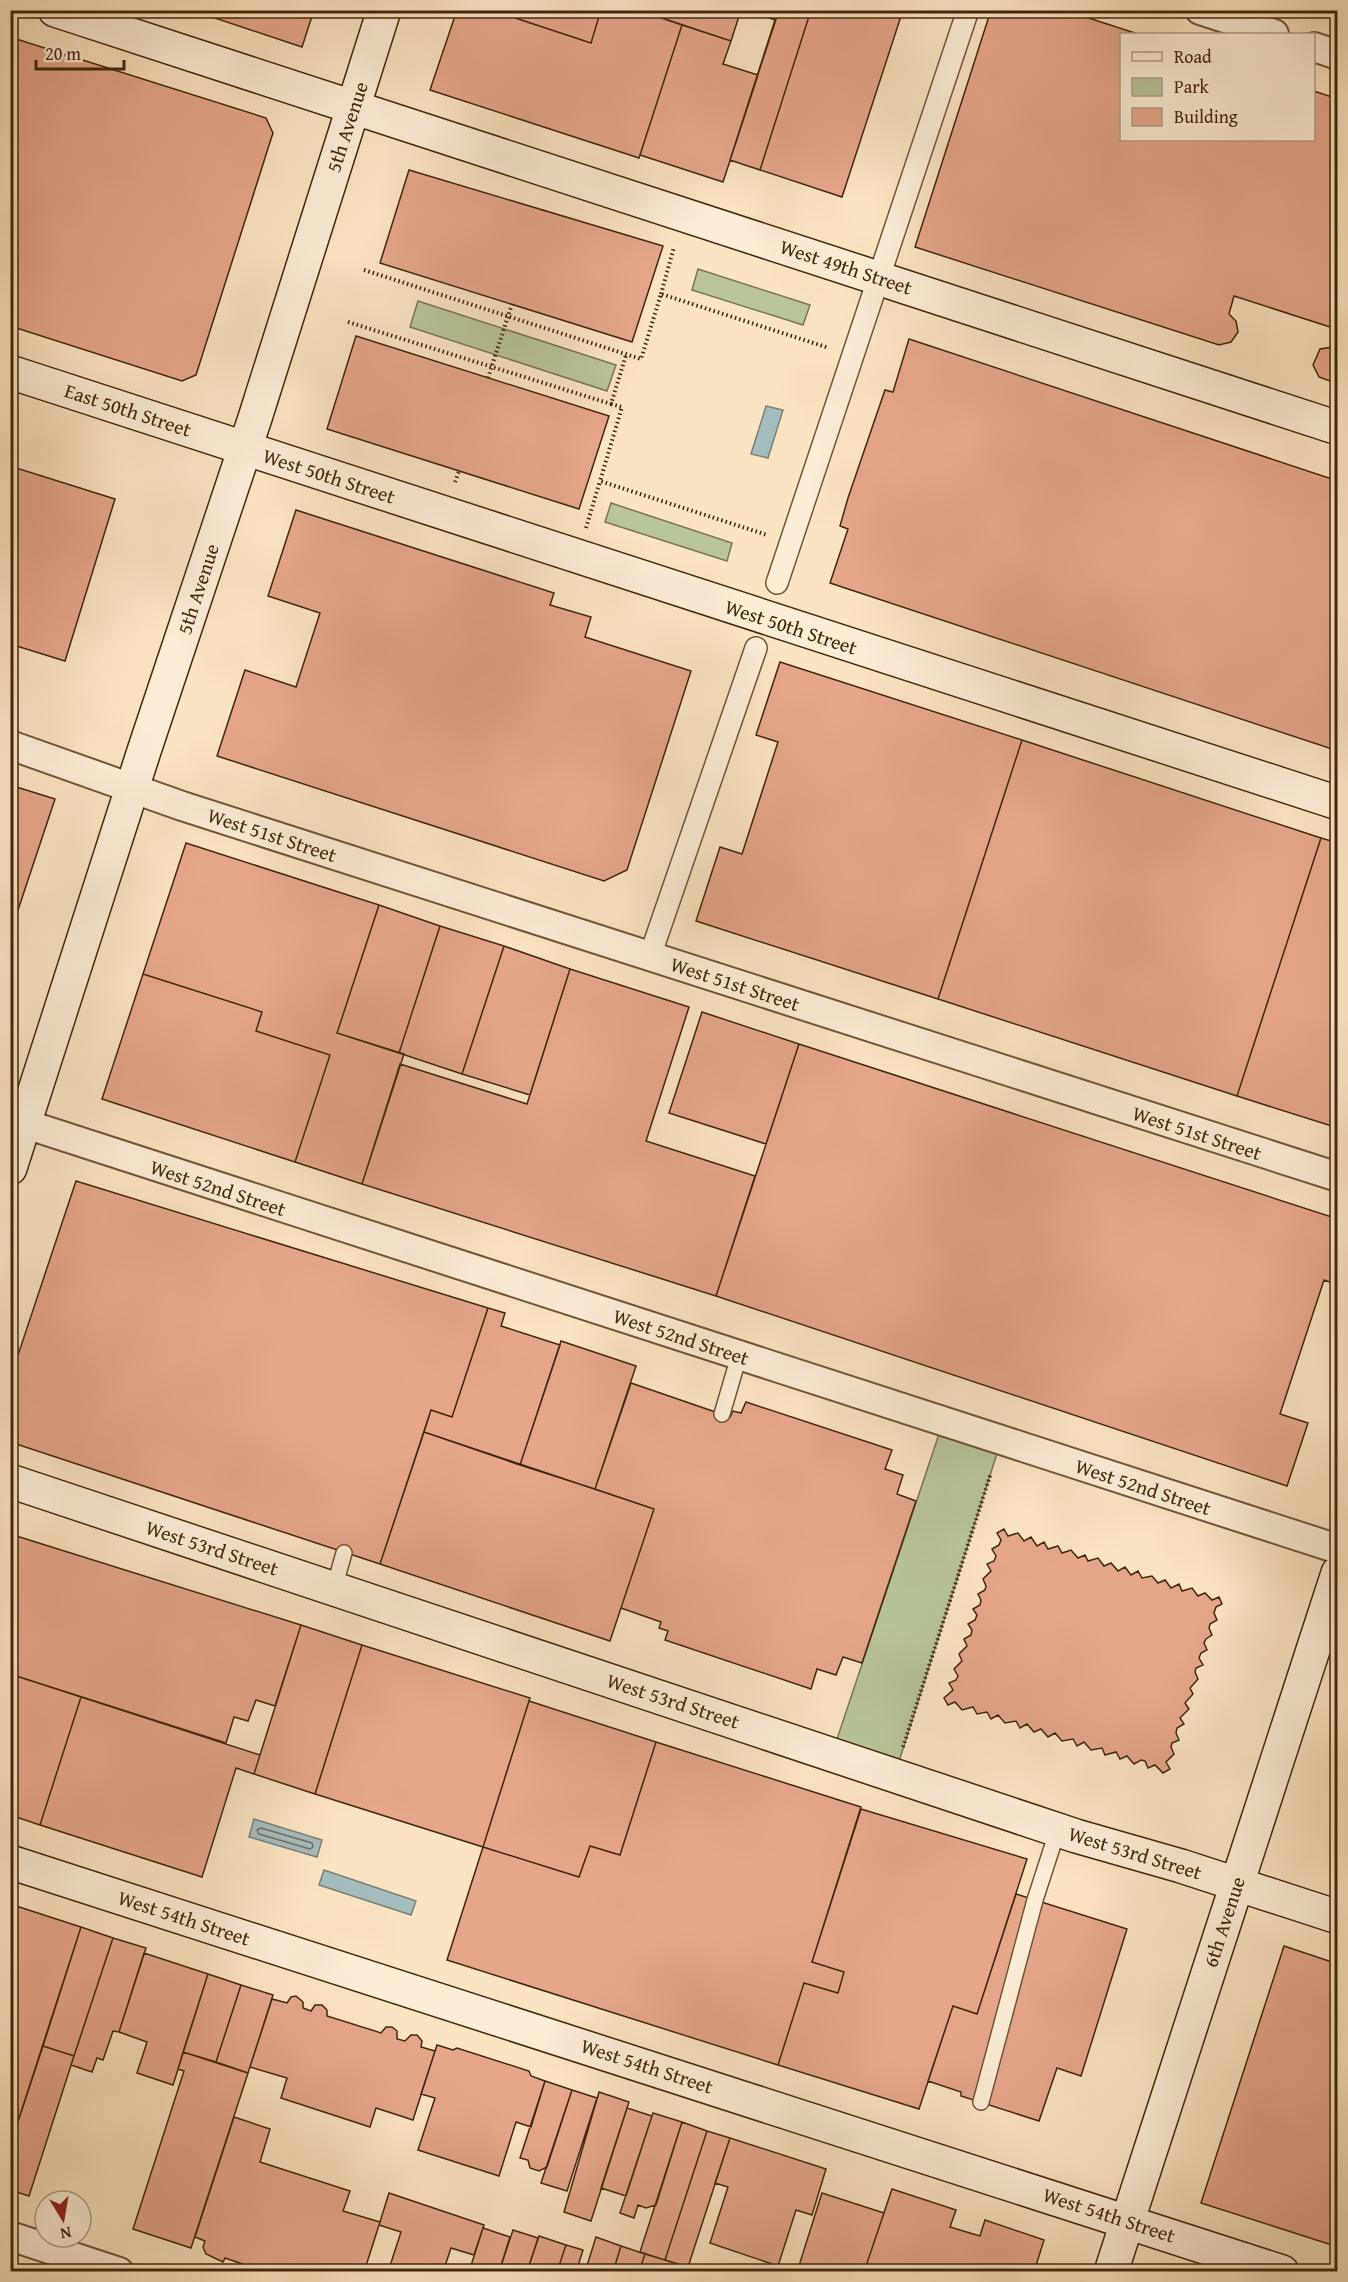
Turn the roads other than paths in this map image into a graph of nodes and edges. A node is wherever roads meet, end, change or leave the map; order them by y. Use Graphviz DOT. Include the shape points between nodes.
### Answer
graph roads {
  1 [pos="55,10"];
  2 [pos="384,10"];
  3 [pos="968,10"];
  4 [pos="1200,10"];
  5 [pos="1271,33"];
  6 [pos="1315,47"];
  7 [pos="1338,55"];
  8 [pos="353,106"];
  9 [pos="879,278"];
  10 [pos="10,372"];
  11 [pos="1338,428"];
  12 [pos="245,447"];
  13 [pos="777,583"];
  14 [pos="756,648"];
  15 [pos="10,745"];
  16 [pos="133,788"];
  17 [pos="1338,803"];
  18 [pos="650,956"];
  19 [pos="17,1121"];
  20 [pos="10,1168"];
  21 [pos="1338,1177"];
  22 [pos="740,1356"];
  23 [pos="722,1414"];
  24 [pos="10,1481"];
  25 [pos="1338,1549"];
  26 [pos="344,1553"];
  27 [pos="1338,1573"];
  28 [pos="334,1588"];
  29 [pos="1058,1829"];
  30 [pos="10,1862"];
  31 [pos="1237,1884"];
  32 [pos="1338,1917"];
  33 [pos="981,2102"];
  34 [pos="1127,2221"];
  35 [pos="10,2236"];
  36 [pos="119,2271"];
  37 [pos="1111,2271"];
  38 [pos="1282,2271"];
  1 -- 8 [label="main road, West 49th Street"];
  2 -- 8 [label="main road, 5th Avenue"];
  3 -- 9 [label="street"];
  4 -- 5 [label="street"];
  6 -- 7 [label="street"];
  8 -- 9 [label="main road, West 49th Street"];
  8 -- 12 [label="main road, 5th Avenue"];
  9 -- 11 [label="main road, West 49th Street"];
  9 -- 13 [label="street"];
  10 -- 12 [label="main road, East 50th Street"];
  12 -- 16 [label="main road, 5th Avenue"];
  12 -- 17 [label="main road, West 50th Street"];
  14 -- 18 [label="street"];
  15 -- 16 [label="street, West 51st Street"];
  16 -- 18 [label="street, West 51st Street"];
  16 -- 19 [label="main road, 5th Avenue"];
  18 -- 21 [label="street, West 51st Street"];
  19 -- 20 [label="main road, 5th Avenue"];
  19 -- 22 [label="street, West 52nd Street"];
  22 -- 23 [label="lane"];
  22 -- 25 [label="street, West 52nd Street"];
  24 -- 28 [label="main road, West 53rd Street"];
  26 -- 28 [label="lane"];
  27 -- 31 [label="main road, 6th Avenue"];
  28 -- 29 [label="main road, West 53rd Street"];
  29 -- 31 [label="main road, West 53rd Street"];
  29 -- 33 [label="lane"];
  30 -- 34 [label="main road, West 54th Street"];
  31 -- 32 [label="main road, West 53rd Street"];
  31 -- 34 [label="main road, 6th Avenue"];
  34 -- 37 [label="main road, 6th Avenue"];
  34 -- 38 [label="main road, West 54th Street"];
  35 -- 36 [label="street"];
}
